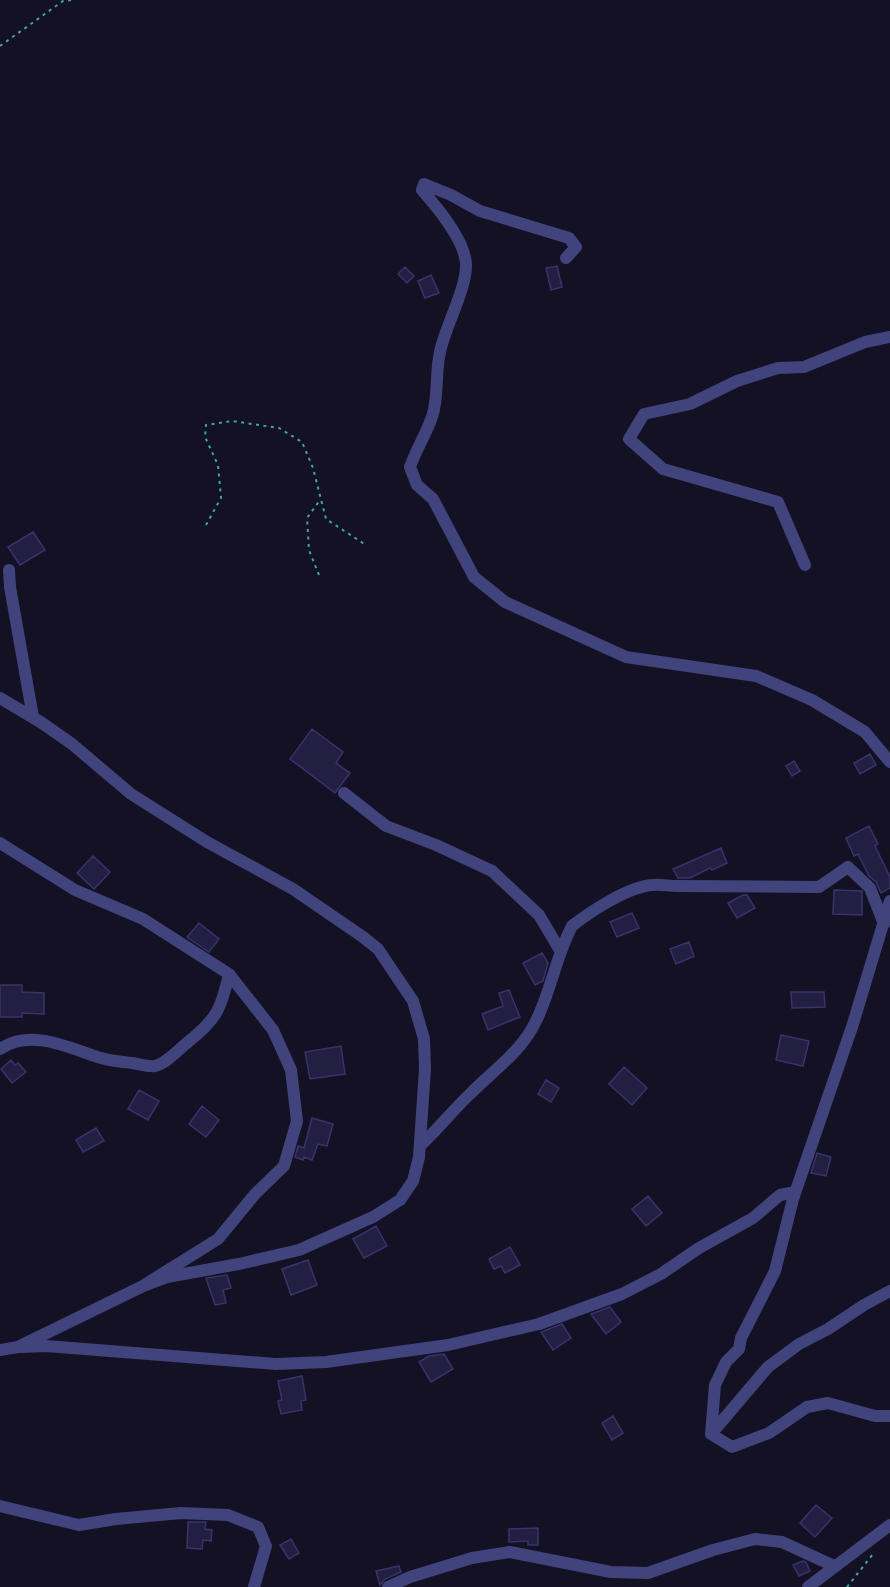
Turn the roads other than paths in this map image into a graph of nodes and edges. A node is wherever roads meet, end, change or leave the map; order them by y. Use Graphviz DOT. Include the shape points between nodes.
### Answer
graph roads {
  1 [pos="566,258"];
  2 [pos="890,337"];
  3 [pos="805,565"];
  4 [pos="9,570"];
  5 [pos="0,698"];
  6 [pos="33,717"];
  7 [pos="890,762"];
  8 [pos="344,793"];
  9 [pos="0,843"];
  10 [pos="890,901"];
  11 [pos="884,924"];
  12 [pos="561,952"];
  13 [pos="229,974"];
  14 [pos="0,1049"];
  15 [pos="420,1146"];
  16 [pos="795,1192"];
  17 [pos="141,1287"];
  18 [pos="890,1291"];
  19 [pos="18,1347"];
  20 [pos="0,1350"];
  21 [pos="890,1416"];
  22 [pos="711,1434"];
  23 [pos="0,1506"];
  24 [pos="890,1524"];
  25 [pos="834,1566"];
  26 [pos="254,1587"];
  27 [pos="388,1587"];
  28 [pos="808,1587"];
  1 -- 7 [label="street" via="576,247 570,238 480,211 424,184 422,190 457,237 466,264 440,352 432,415 410,467 417,485 433,499 474,577 506,602 626,657 756,676 803,696 866,732"];
  2 -- 3 [label="street" via="865,342 804,367 778,368 737,381 690,404 644,414 629,439 663,469 778,502"];
  4 -- 6 [label="street"];
  5 -- 6 [label="street"];
  6 -- 15 [label="street" via="131,794 293,889 378,949 412,1001 424,1039"];
  8 -- 12 [label="street" via="386,826 492,871 539,915"];
  9 -- 13 [label="street" via="75,890 143,919"];
  10 -- 11 [label="street"];
  11 -- 12 [label="street" via="870,888 848,867 819,887 639,887 572,926"];
  11 -- 16 [label="street"];
  12 -- 15 [label="street" via="541,1010 526,1039"];
  13 -- 14 [label="street" via="215,1018 154,1066 104,1059 42,1039 19,1041"];
  13 -- 17 [label="street" via="273,1030 291,1070 297,1121 284,1166 218,1239"];
  15 -- 17 [label="street" via="413,1181 400,1200 373,1217 299,1250 175,1275"];
  16 -- 19 [label="street" via="780,1196 753,1218 622,1294 539,1324 448,1345 326,1362 276,1364"];
  16 -- 22 [label="street" via="775,1271 738,1349 715,1384"];
  17 -- 19 [label="street"];
  18 -- 22 [label="street" via="799,1344 768,1367"];
  19 -- 20 [label="street"];
  21 -- 22 [label="street" via="875,1416 828,1403 807,1407 770,1433 732,1447"];
  23 -- 26 [label="street" via="79,1525 181,1513 228,1515 258,1527 266,1546"];
  24 -- 25 [label="street"];
  25 -- 27 [label="street" via="782,1542 755,1539 648,1573 611,1572 510,1552 472,1558"];
  25 -- 28 [label="street"];
}
